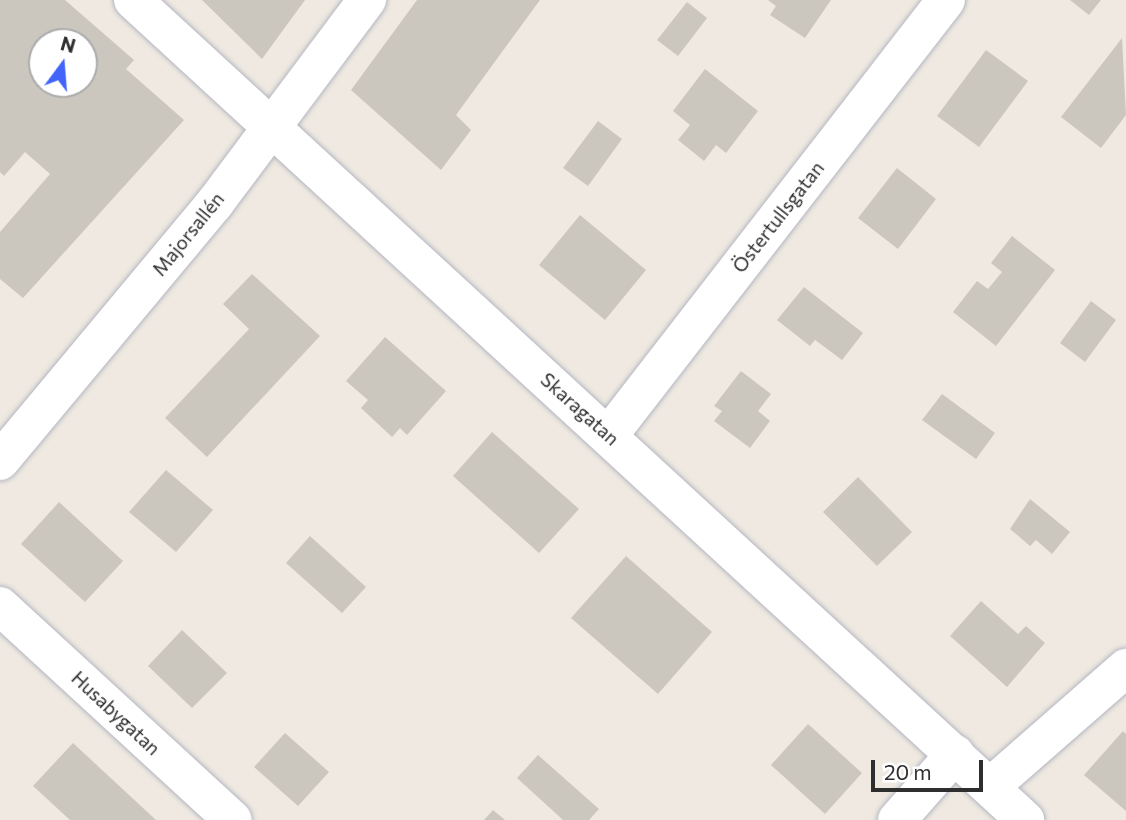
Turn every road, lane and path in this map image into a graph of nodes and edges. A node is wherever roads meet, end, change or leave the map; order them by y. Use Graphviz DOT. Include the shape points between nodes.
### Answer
graph roads {
  1 [pos="133,0"];
  2 [pos="367,0"];
  3 [pos="946,0"];
  4 [pos="272,130"];
  5 [pos="609,435"];
  6 [pos="0,461"];
  7 [pos="0,606"];
  8 [pos="1126,668"];
  9 [pos="955,754"];
  10 [pos="990,787"];
  11 [pos="233,820"];
  12 [pos="897,820"];
  13 [pos="1025,820"];
  1 -- 4 [label="street, Skaragatan"];
  2 -- 4 [label="street, Majorsallén"];
  3 -- 5 [label="street, Östertullsgatan"];
  4 -- 5 [label="street, Skaragatan"];
  4 -- 6 [label="street, Majorsallén"];
  5 -- 9 [label="street, Skaragatan"];
  7 -- 11 [label="street, Husabygatan"];
  8 -- 10 [label="street"];
  9 -- 10 [label="street, Skaragatan"];
  9 -- 12 [label="street"];
  10 -- 13 [label="street, Skaragatan"];
}
